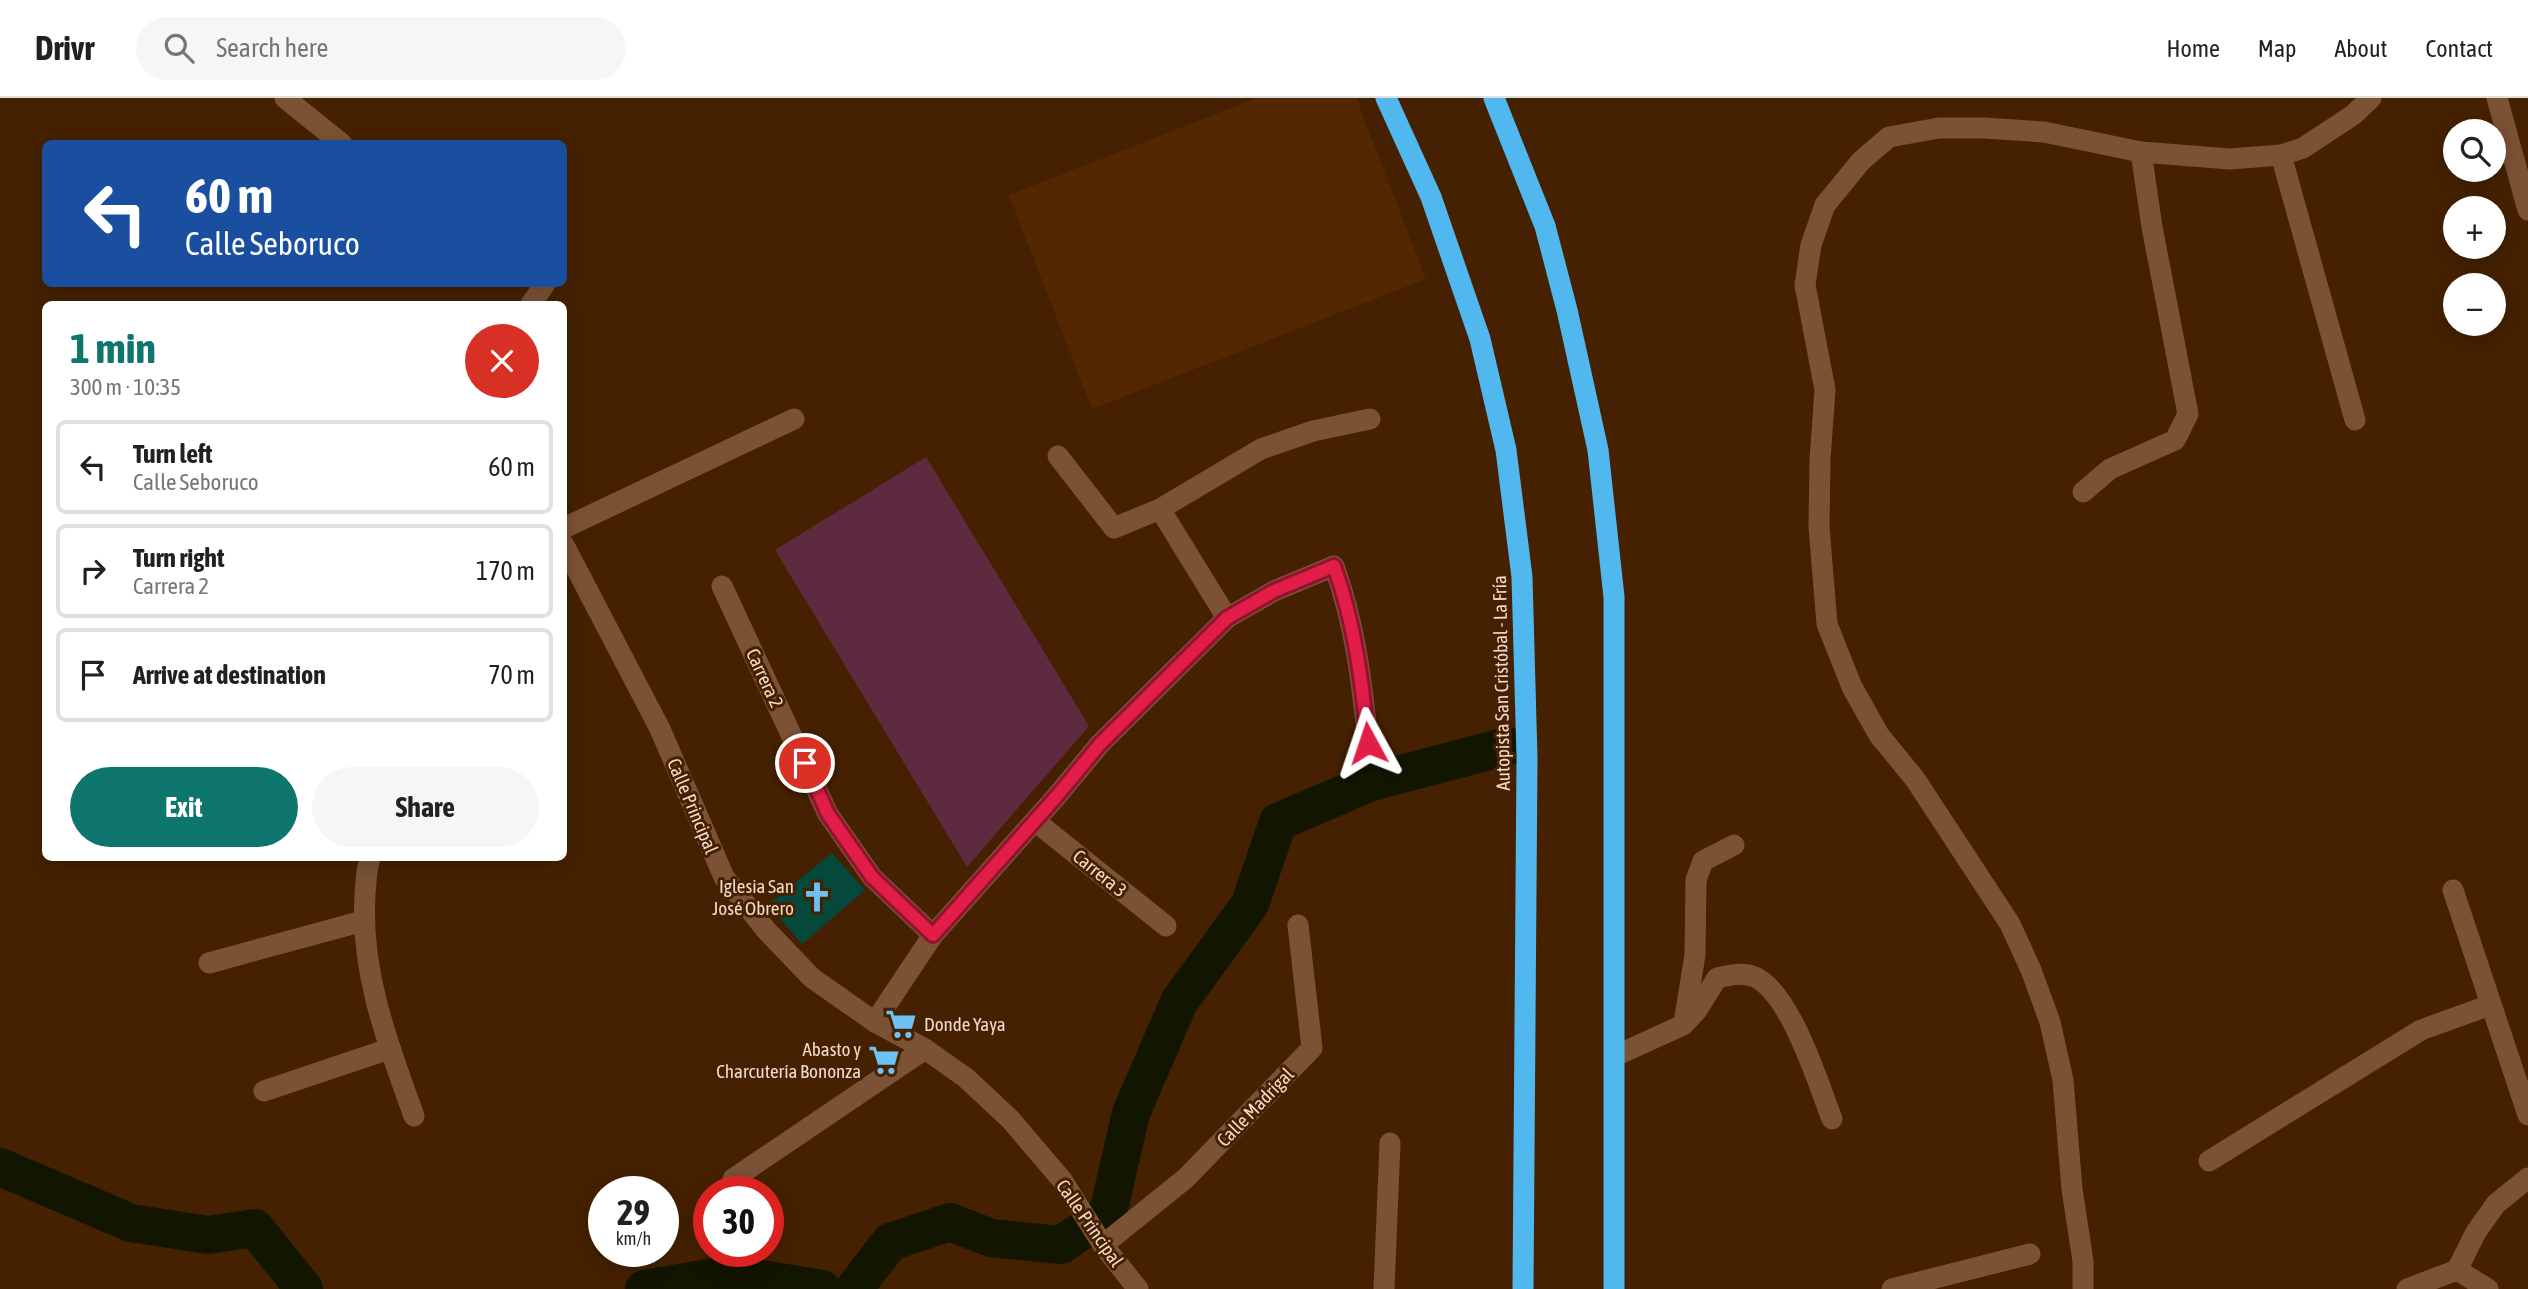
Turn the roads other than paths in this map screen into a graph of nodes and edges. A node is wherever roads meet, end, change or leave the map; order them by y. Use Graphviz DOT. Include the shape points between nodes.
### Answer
graph roads {
  1 [pos="285,98"];
  2 [pos="1386,98"];
  3 [pos="1494,98"];
  4 [pos="2371,98"];
  5 [pos="2497,98"];
  6 [pos="337,140"];
  7 [pos="2141,152"];
  8 [pos="2281,155"];
  9 [pos="2528,210"];
  10 [pos="794,419"];
  11 [pos="1370,419"];
  12 [pos="2355,420"];
  13 [pos="1058,456"];
  14 [pos="2083,492"];
  15 [pos="1160,509"];
  16 [pos="567,527"];
  17 [pos="567,551"];
  18 [pos="722,586"];
  19 [pos="1227,618"];
  20 [pos="1368,743"];
  21 [pos="1035,821"];
  22 [pos="1734,845"];
  23 [pos="369,861"];
  24 [pos="2453,890"];
  25 [pos="363,921"];
  26 [pos="1298,925"];
  27 [pos="1166,926"];
  28 [pos="933,935"];
  29 [pos="209,963"];
  30 [pos="2490,1005"];
  31 [pos="875,1022"];
  32 [pos="1683,1025"];
  33 [pos="389,1049"];
  34 [pos="925,1049"];
  35 [pos="1615,1056"];
  36 [pos="264,1091"];
  37 [pos="2528,1115"];
  38 [pos="414,1116"];
  39 [pos="1832,1119"];
  40 [pos="1390,1143"];
  41 [pos="2210,1161"];
  42 [pos="737,1176"];
  43 [pos="2528,1178"];
  44 [pos="1103,1245"];
  45 [pos="2030,1254"];
  46 [pos="2457,1270"];
  47 [pos="1138,1289"];
  48 [pos="1384,1289"];
  49 [pos="1523,1289"];
  50 [pos="1614,1289"];
  51 [pos="1892,1289"];
  52 [pos="2083,1289"];
  53 [pos="2407,1289"];
  54 [pos="2488,1289"];
  1 -- 6 [label="street"];
  2 -- 49 [label="highway, Autopista San Cristóbal - La Fría" via="1431,197 1480,339 1506,450 1522,577 1527,758"];
  3 -- 35 [label="highway" via="1545,226 1598,450 1614,597"];
  4 -- 8 [label="street" via="2353,116 2303,148"];
  5 -- 9 [label="street"];
  7 -- 8 [label="street" via="2230,159"];
  7 -- 14 [label="street" via="2188,414 2175,440 2110,469"];
  7 -- 52 [label="street" via="2044,132 1983,128 1939,128 1889,136 1861,161 1825,205 1811,245 1805,285 1825,390 1819,527 1827,624 1852,687 1879,735 1915,779 2010,924 2031,970 2050,1022 2063,1080"];
  8 -- 12 [label="street"];
  10 -- 16 [label="street"];
  11 -- 15 [label="street" via="1261,449"];
  13 -- 15 [label="street" via="1114,528"];
  15 -- 19 [label="street"];
  17 -- 31 [label="street, Calle Principal" via="660,729 723,877 812,978"];
  18 -- 28 [label="street, Carrera 2" via="828,814 872,877"];
  19 -- 20 [label="street" via="1274,591 1334,566 1356,642"];
  19 -- 21 [label="street" via="1100,744"];
  21 -- 27 [label="street, Carrera 3"];
  21 -- 28 [label="street"];
  22 -- 32 [label="street" via="1703,861 1696,880 1695,955"];
  23 -- 25 [label="street"];
  24 -- 30 [label="street"];
  25 -- 29 [label="street"];
  25 -- 33 [label="street" via="371,987"];
  26 -- 44 [label="street, Calle Madrigal" via="1312,1048 1186,1178"];
  28 -- 31 [label="street"];
  30 -- 37 [label="street"];
  30 -- 41 [label="street" via="2421,1030"];
  31 -- 34 [label="street, Calle Principal"];
  32 -- 35 [label="street"];
  32 -- 39 [label="street" via="1717,978 1741,973 1765,983 1792,1020"];
  33 -- 36 [label="street"];
  33 -- 38 [label="street"];
  34 -- 42 [label="street"];
  34 -- 44 [label="street, Calle Principal" via="966,1078 1010,1119 1062,1180"];
  35 -- 50 [label="highway"];
  40 -- 48 [label="street"];
  43 -- 46 [label="street" via="2496,1204"];
  44 -- 47 [label="street, Calle Principal"];
  45 -- 51 [label="street"];
  46 -- 53 [label="street"];
  46 -- 54 [label="street"];
}
